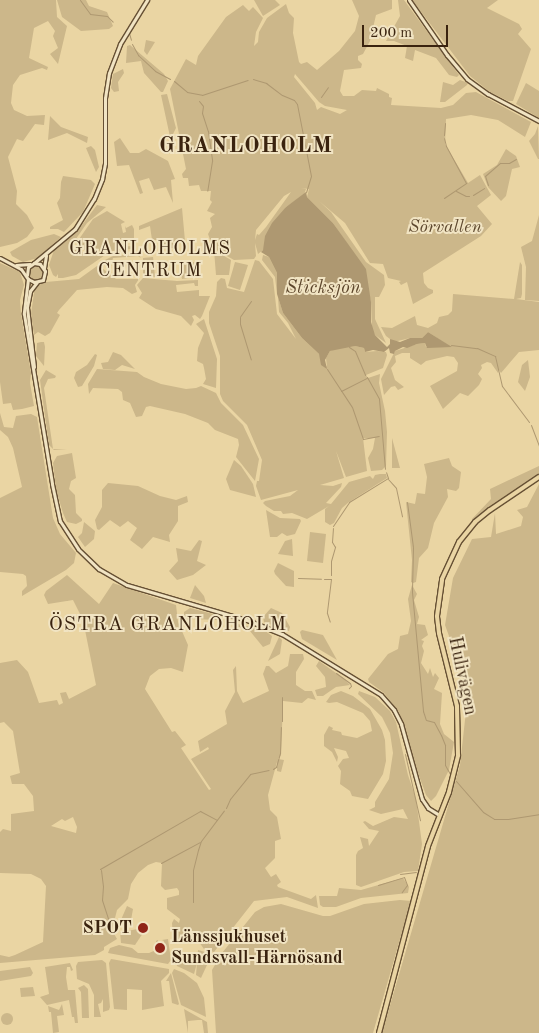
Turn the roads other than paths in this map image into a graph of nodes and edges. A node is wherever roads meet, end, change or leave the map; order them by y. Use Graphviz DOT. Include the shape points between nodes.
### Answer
graph roads {
  1 [pos="147,0"];
  2 [pos="409,0"];
  3 [pos="539,121"];
  4 [pos="46,254"];
  5 [pos="0,258"];
  6 [pos="13,264"];
  7 [pos="33,264"];
  8 [pos="45,269"];
  9 [pos="27,277"];
  10 [pos="37,282"];
  11 [pos="34,370"];
  12 [pos="539,477"];
  13 [pos="439,815"];
  14 [pos="379,1033"];
  1 -- 4 [label="street" via="126,33 110,68 105,98 105,163 98,188 80,223"];
  2 -- 3 [label="street" via="467,79"];
  4 -- 7 [label="street"];
  4 -- 8 [label="street"];
  5 -- 6 [label="street"];
  6 -- 7 [label="street"];
  6 -- 9 [label="street"];
  7 -- 8 [label="street" via="40,264"];
  7 -- 9 [label="street" via="27,270"];
  8 -- 10 [label="street" via="44,278"];
  9 -- 10 [label="street"];
  9 -- 11 [label="street" via="24,314"];
  10 -- 11 [label="street" via="30,291 27,307"];
  11 -- 13 [label="street" via="56,505 62,525 84,556 111,578 127,585 247,620 282,634 381,695 401,724 422,799"];
  12 -- 13 [label="main road, Hulivägen" via="475,522 459,542 442,579 439,633 455,692 459,734 449,792"];
  13 -- 14 [label="main road, Hulivägen"];
}
